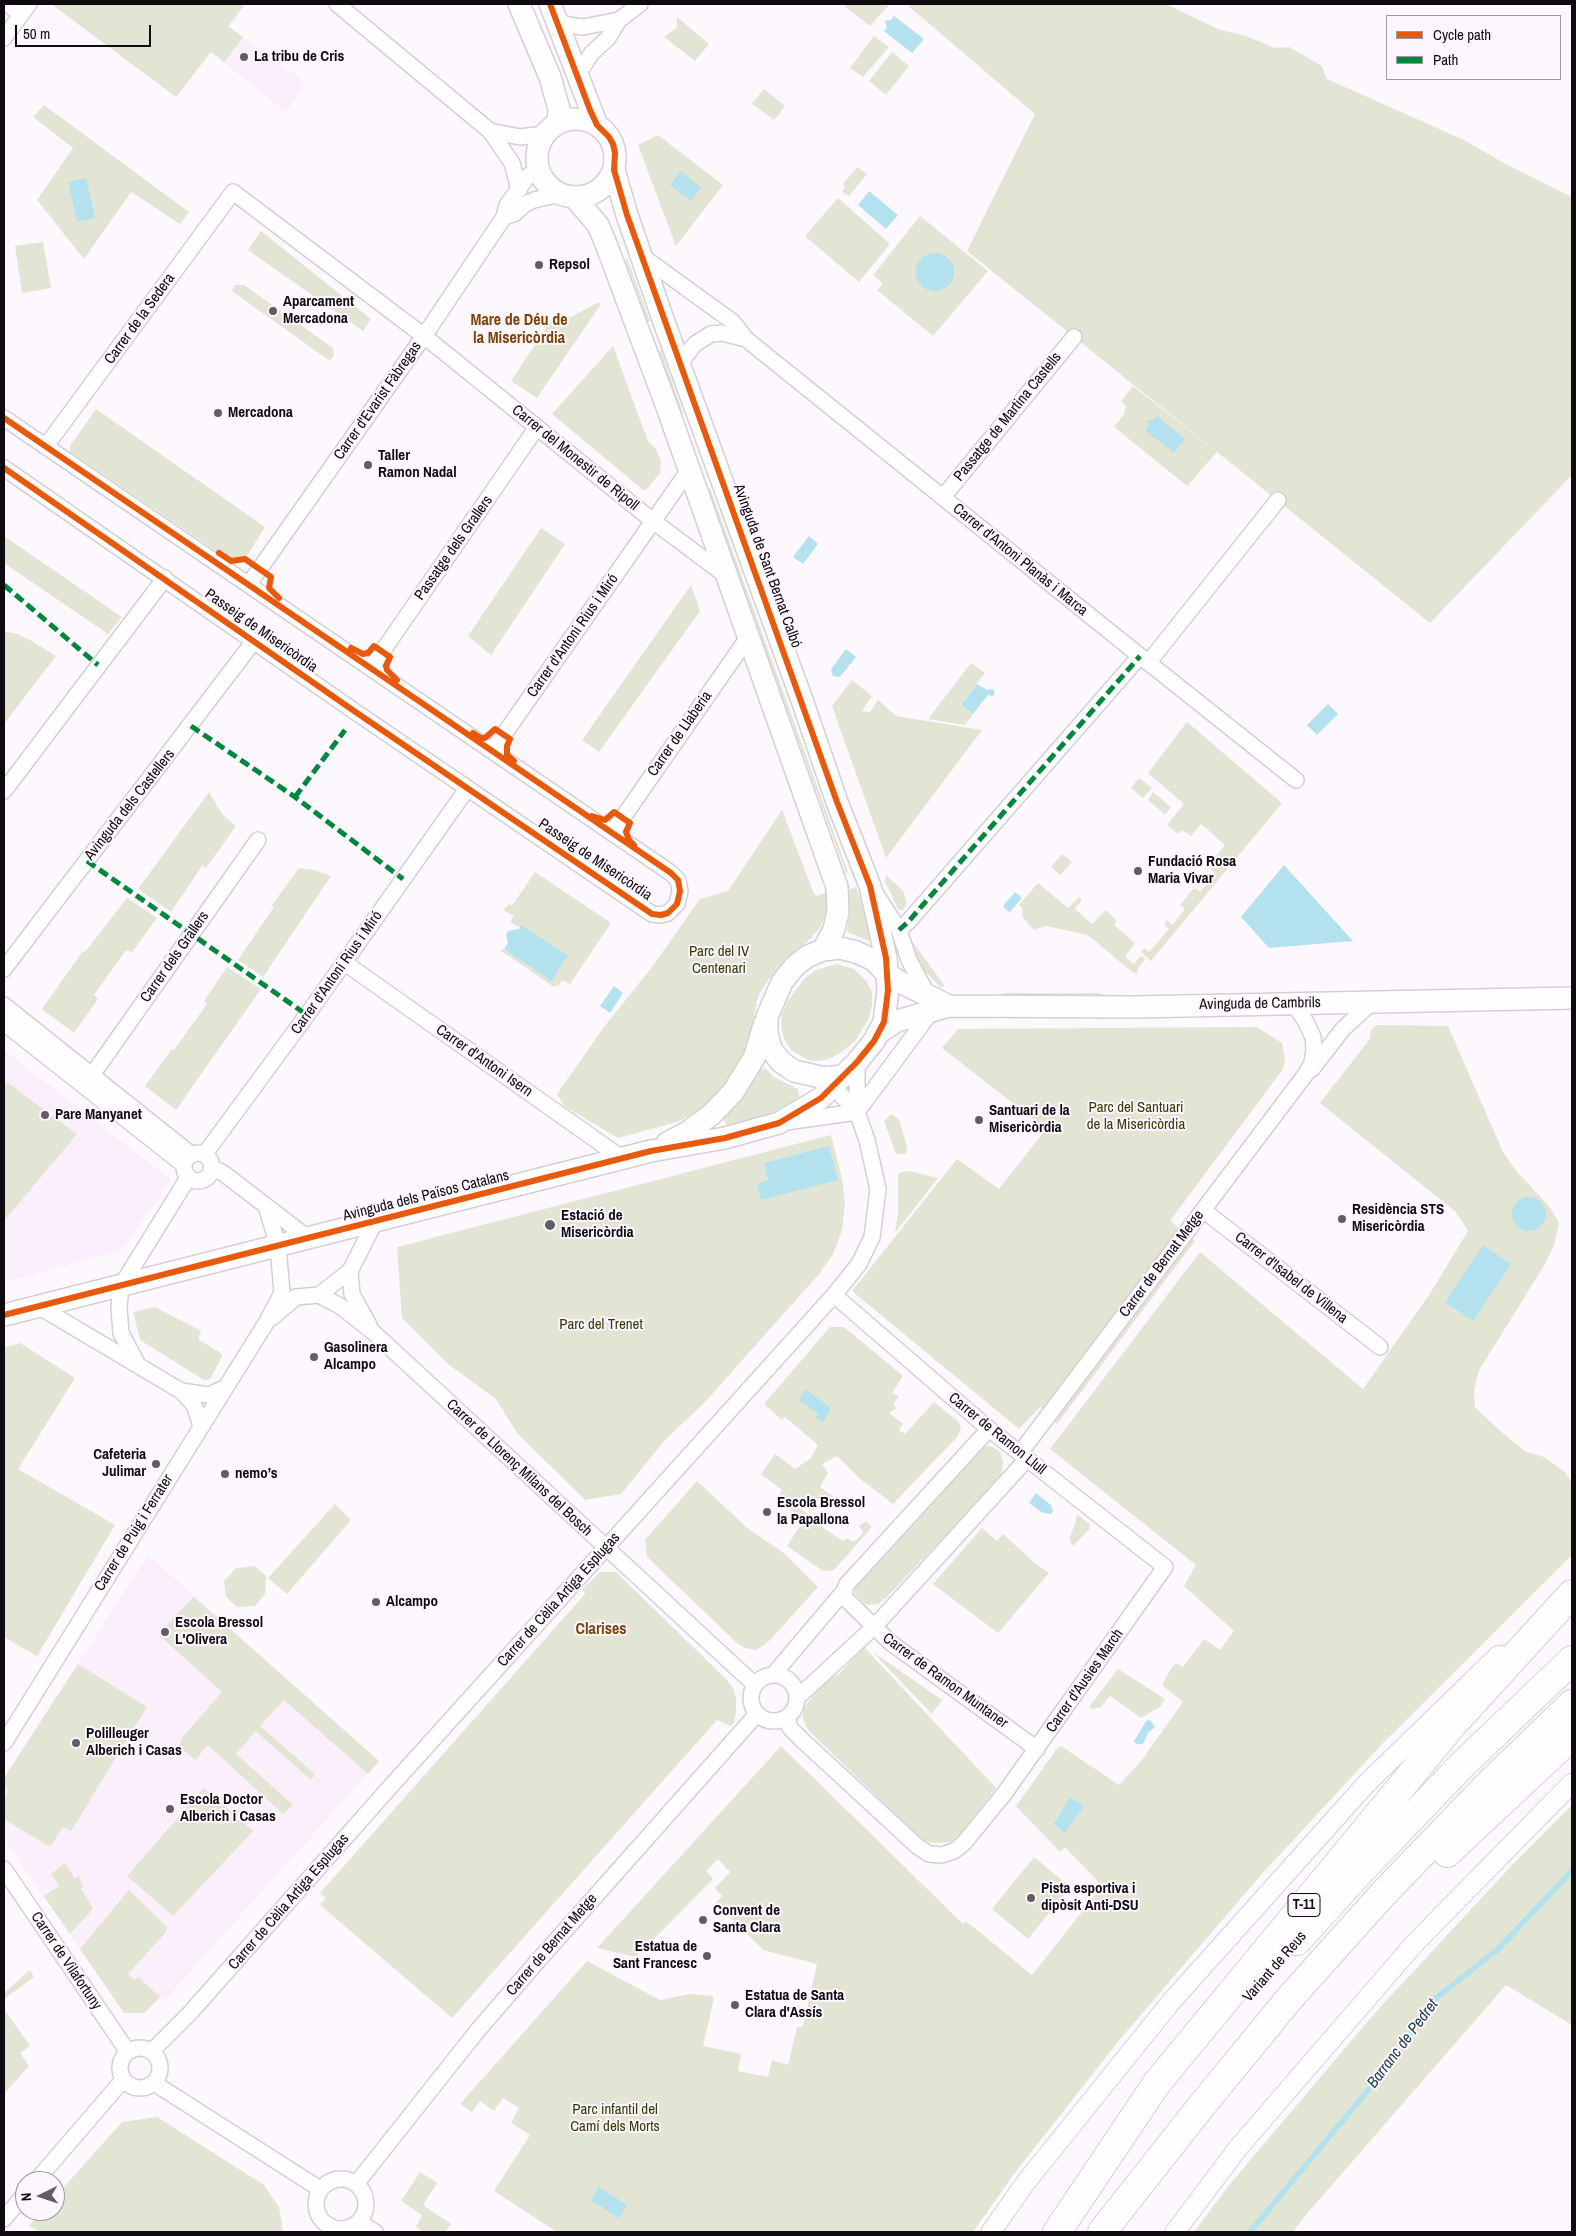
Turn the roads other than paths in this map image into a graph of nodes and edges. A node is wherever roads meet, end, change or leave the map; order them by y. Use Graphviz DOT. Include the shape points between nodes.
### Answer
graph roads {
  1 [pos="8,4"];
  2 [pos="337,4"];
  3 [pos="519,4"];
  4 [pos="640,4"];
  5 [pos="25,9"];
  6 [pos="553,12"];
  7 [pos="619,20"];
  8 [pos="4,38"];
  9 [pos="577,76"];
  10 [pos="597,125"];
  11 [pos="552,129"];
  12 [pos="490,131"];
  13 [pos="507,152"];
  14 [pos="538,165"];
  15 [pos="614,170"];
  16 [pos="519,190"];
  17 [pos="234,192"];
  18 [pos="567,195"];
  19 [pos="504,216"];
  20 [pos="642,256"];
  21 [pos="424,336"];
  22 [pos="1074,337"];
  23 [pos="746,339"];
  24 [pos="680,363"];
  25 [pos="4,418"];
  26 [pos="537,427"];
  27 [pos="46,446"];
  28 [pos="4,468"];
  29 [pos="689,470"];
  30 [pos="943,498"];
  31 [pos="1278,500"];
  32 [pos="653,521"];
  33 [pos="728,577"];
  34 [pos="165,578"];
  35 [pos="249,584"];
  36 [pos="749,636"];
  37 [pos="254,641"];
  38 [pos="1144,660"];
  39 [pos="371,668"];
  40 [pos="492,750"];
  41 [pos="1296,780"];
  42 [pos="467,789"];
  43 [pos="4,791"];
  44 [pos="612,833"];
  45 [pos="258,840"];
  46 [pos="870,886"];
  47 [pos="899,930"];
  48 [pos="824,950"];
  49 [pos="344,963"];
  50 [pos="4,969"];
  51 [pos="888,974"];
  52 [pos="1572,998"];
  53 [pos="1293,1003"];
  54 [pos="1372,1003"];
  55 [pos="936,1005"];
  56 [pos="4,1006"];
  57 [pos="767,1017"];
  58 [pos="4,1023"];
  59 [pos="877,1034"];
  60 [pos="858,1062"];
  61 [pos="92,1075"];
  62 [pos="1305,1075"];
  63 [pos="833,1080"];
  64 [pos="857,1112"];
  65 [pos="779,1123"];
  66 [pos="651,1151"];
  67 [pos="623,1159"];
  68 [pos="196,1164"];
  69 [pos="266,1206"];
  70 [pos="1203,1210"];
  71 [pos="375,1222"];
  72 [pos="308,1238"];
  73 [pos="278,1246"];
  74 [pos="350,1271"];
  75 [pos="121,1286"];
  76 [pos="319,1294"];
  77 [pos="834,1295"];
  78 [pos="38,1306"];
  79 [pos="4,1315"];
  80 [pos="266,1323"];
  81 [pos="372,1331"];
  82 [pos="1380,1347"];
  83 [pos="138,1365"];
  84 [pos="224,1388"];
  85 [pos="181,1391"];
  86 [pos="213,1406"];
  87 [pos="201,1426"];
  88 [pos="989,1429"];
  89 [pos="1024,1456"];
  90 [pos="605,1548"];
  91 [pos="1165,1567"];
  92 [pos="1572,1585"];
  93 [pos="845,1588"];
  94 [pos="1572,1594"];
  95 [pos="874,1627"];
  96 [pos="1572,1660"];
  97 [pos="773,1675"];
  98 [pos="755,1686"];
  99 [pos="797,1698"];
  100 [pos="1572,1704"];
  101 [pos="758,1714"];
  102 [pos="786,1717"];
  103 [pos="1572,1736"];
  104 [pos="4,1743"];
  105 [pos="1037,1749"];
  106 [pos="1572,1783"];
  107 [pos="4,1869"];
  108 [pos="128,2052"];
  109 [pos="151,2052"];
  110 [pos="123,2080"];
  111 [pos="154,2083"];
  112 [pos="1199,2109"];
  113 [pos="45,2171"];
  114 [pos="356,2184"];
  115 [pos="320,2189"];
  116 [pos="15,2205"];
  117 [pos="4,2218"];
  118 [pos="359,2222"];
  119 [pos="324,2229"];
  120 [pos="375,2232"];
  121 [pos="991,2232"];
  122 [pos="1057,2232"];
  123 [pos="1064,2232"];
  124 [pos="1102,2232"];
  125 [pos="1175,2232"];
  1 -- 5 [label="street"];
  2 -- 12 [label="street"];
  3 -- 11 [label="main road" via="550,77 559,109"];
  4 -- 7 [label="street"];
  5 -- 8 [label="street"];
  6 -- 7 [label="street" via="568,25 583,27"];
  6 -- 9 [label="main road"];
  7 -- 9 [label="street"];
  9 -- 10 [label="main road"];
  10 -- 11 [label="main road" via="574,119"];
  10 -- 15 [label="main road" via="613,144"];
  11 -- 12 [label="street" via="520,137"];
  11 -- 14 [label="main road" via="539,148"];
  12 -- 13 [label="street"];
  13 -- 14 [label="street"];
  13 -- 16 [label="street"];
  14 -- 16 [label="street, Carrer d'Evarist Fàbregas"];
  14 -- 18 [label="main road" via="549,186"];
  15 -- 18 [label="main road" via="601,188 588,195"];
  15 -- 20 [label="main road, Avinguda de Sant Bernat Calbó"];
  16 -- 19 [label="street, Carrer d'Evarist Fàbregas" via="507,205"];
  17 -- 21 [label="street, Carrer del Monestir de Ripoll"];
  17 -- 27 [label="street, Carrer de la Sedera"];
  18 -- 19 [label="street, Carrer d'Evarist Fàbregas" via="534,200 514,214"];
  18 -- 29 [label="main road" via="585,209 602,233"];
  19 -- 21 [label="street, Carrer d'Evarist Fàbregas"];
  20 -- 23 [label="street, Carrer d'Antoni Planàs i Marca" via="736,324"];
  20 -- 24 [label="main road, Avinguda de Sant Bernat Calbó"];
  21 -- 26 [label="street, Carrer del Monestir de Ripoll"];
  21 -- 35 [label="street, Carrer d'Evarist Fàbregas"];
  22 -- 30 [label="street, Passatge de Martina Castells"];
  23 -- 24 [label="street, Carrer d'Antoni Planàs i Marca" via="722,333 710,334 695,344"];
  23 -- 30 [label="street, Carrer d'Antoni Planàs i Marca"];
  24 -- 46 [label="main road, Avinguda de Sant Bernat Calbó"];
  25 -- 27 [label="street, Passeig de Misericòrdia"];
  26 -- 32 [label="street, Carrer del Monestir de Ripoll"];
  26 -- 39 [label="street, Passatge dels Grallers"];
  27 -- 35 [label="street, Passeig de Misericòrdia"];
  28 -- 34 [label="street, Passeig de Misericòrdia"];
  29 -- 32 [label="street, Carrer d'Antoni Rius i Miró"];
  29 -- 33 [label="main road"];
  30 -- 38 [label="street, Carrer d'Antoni Planàs i Marca"];
  31 -- 38 [label="street"];
  32 -- 33 [label="street, Carrer del Monestir de Ripoll"];
  32 -- 40 [label="street, Carrer d'Antoni Rius i Miró"];
  33 -- 36 [label="main road"];
  34 -- 37 [label="street, Passeig de Misericòrdia"];
  34 -- 43 [label="street"];
  35 -- 39 [label="street, Passeig de Misericòrdia"];
  36 -- 44 [label="street, Carrer de Llaberia"];
  36 -- 48 [label="main road" via="837,887 838,912"];
  37 -- 42 [label="street, Passeig de Misericòrdia"];
  37 -- 50 [label="street, Avinguda dels Castellers"];
  38 -- 41 [label="street, Carrer d'Antoni Planàs i Marca"];
  38 -- 47 [label="street"];
  39 -- 40 [label="street, Passeig de Misericòrdia"];
  40 -- 44 [label="street, Passeig de Misericòrdia"];
  42 -- 44 [label="street, Passeig de Misericòrdia" via="652,914 668,913 677,904 678,880"];
  42 -- 49 [label="street, Carrer d'Antoni Rius i Miró"];
  45 -- 61 [label="street, Carrer dels Grallers"];
  46 -- 47 [label="street, Avinguda de Sant Bernat Calbó"];
  46 -- 51 [label="main road, Avinguda de Sant Bernat Calbó"];
  47 -- 55 [label="street, Avinguda de Sant Bernat Calbó" via="909,960"];
  48 -- 51 [label="main road" via="840,948 856,952 874,960"];
  48 -- 57 [label="main road" via="795,966 782,982"];
  49 -- 67 [label="street, Carrer d'Antoni Isern"];
  49 -- 68 [label="street, Carrer d'Antoni Rius i Miró"];
  51 -- 55 [label="main road"];
  51 -- 59 [label="main road" via="887,1006 884,1022"];
  52 -- 54 [label="main road, Avinguda de Cambrils"];
  53 -- 54 [label="main road, Avinguda de Cambrils"];
  53 -- 55 [label="main road, Avinguda de Cambrils" via="1135,1007"];
  53 -- 62 [label="street, Carrer de Bernat Metge" via="1313,1037 1312,1063"];
  54 -- 62 [label="street, Carrer de Bernat Metge" via="1343,1029"];
  55 -- 59 [label="main road" via="896,1021"];
  55 -- 64 [label="street"];
  56 -- 61 [label="street"];
  57 -- 63 [label="main road" via="771,1049 781,1062 794,1071"];
  57 -- 66 [label="main road, Avinguda dels Països Catalans" via="754,1058 732,1092 711,1115"];
  58 -- 68 [label="street"];
  59 -- 60 [label="main road"];
  60 -- 63 [label="main road"];
  60 -- 64 [label="street, Carrer de Cèlia Artiga Esplugas"];
  61 -- 68 [label="street"];
  62 -- 70 [label="street, Carrer de Bernat Metge"];
  63 -- 64 [label="street, Carrer de Cèlia Artiga Esplugas"];
  63 -- 65 [label="main road, Avinguda dels Països Catalans" via="821,1098"];
  64 -- 65 [label="street, Avinguda dels Països Catalans"];
  64 -- 77 [label="street, Carrer de Cèlia Artiga Esplugas" via="878,1189 872,1237 859,1264"];
  65 -- 66 [label="main road, Avinguda dels Països Catalans" via="725,1138"];
  66 -- 67 [label="main road, Avinguda dels Països Catalans"];
  67 -- 71 [label="main road, Avinguda dels Països Catalans"];
  68 -- 69 [label="street" via="223,1173"];
  68 -- 75 [label="street, Carrer d'Antoni Rius i Miró"];
  69 -- 72 [label="street"];
  69 -- 73 [label="street, Carrer de Puig i Ferrater"];
  70 -- 82 [label="street, Carrer d'Isabel de Villena"];
  70 -- 89 [label="street, Carrer de Bernat Metge"];
  71 -- 72 [label="main road, Avinguda dels Països Catalans"];
  71 -- 74 [label="street, Carrer de Puig i Ferrater"];
  72 -- 73 [label="main road, Avinguda dels Països Catalans"];
  73 -- 75 [label="main road, Avinguda dels Països Catalans"];
  73 -- 80 [label="street, Carrer de Puig i Ferrater" via="282,1293"];
  74 -- 76 [label="street, Carrer de Puig i Ferrater"];
  74 -- 81 [label="street, Carrer de Llorenç Milans del Bosch" via="352,1294"];
  75 -- 78 [label="main road, Avinguda dels Països Catalans"];
  75 -- 83 [label="street" via="121,1334"];
  76 -- 80 [label="street, Carrer de Puig i Ferrater" via="296,1297"];
  76 -- 81 [label="street, Carrer de Llorenç Milans del Bosch"];
  77 -- 88 [label="street, Carrer de Ramon Llull"];
  77 -- 90 [label="street, Carrer de Cèlia Artiga Esplugas"];
  78 -- 79 [label="main road, Avinguda dels Països Catalans"];
  78 -- 83 [label="street"];
  80 -- 84 [label="street, Carrer de Puig i Ferrater"];
  81 -- 90 [label="street, Carrer de Llorenç Milans del Bosch"];
  83 -- 85 [label="street"];
  84 -- 85 [label="street" via="208,1395"];
  84 -- 86 [label="street, Carrer de Puig i Ferrater"];
  85 -- 86 [label="street"];
  85 -- 87 [label="street" via="194,1405"];
  86 -- 87 [label="street, Carrer de Puig i Ferrater"];
  87 -- 104 [label="street, Carrer de Puig i Ferrater"];
  88 -- 89 [label="street, Carrer de Ramon Llull"];
  88 -- 93 [label="street"];
  89 -- 91 [label="street, Carrer de Ramon Llull"];
  89 -- 95 [label="street, Carrer de Bernat Metge"];
  90 -- 98 [label="street, Carrer de Llorenç Milans del Bosch"];
  90 -- 109 [label="street, Carrer de Cèlia Artiga Esplugas" via="190,2014"];
  91 -- 105 [label="street, Carrer d'Ausies March"];
  92 -- 121 [label="street" via="1367,1784 1170,2002 1026,2182"];
  93 -- 95 [label="street, Carrer de Ramon Muntaner" via="845,1598"];
  93 -- 97 [label="street"];
  94 -- 122 [label="highway, T-11" via="1453,1724 1157,2083"];
  95 -- 99 [label="street, Carrer de Bernat Metge"];
  95 -- 105 [label="street, Carrer de Ramon Muntaner"];
  96 -- 123 [label="highway, Variant de Reus / T-11" via="1462,1765 1346,1886 1170,2091"];
  97 -- 98 [label="street" via="760,1680"];
  97 -- 99 [label="street" via="787,1679"];
  98 -- 101 [label="street" via="751,1700"];
  99 -- 102 [label="street" via="792,1712"];
  100 -- 112 [label="highway" via="1383,1894"];
  101 -- 102 [label="street" via="775,1721"];
  101 -- 114 [label="street, Carrer de Bernat Metge" via="518,1983"];
  102 -- 105 [label="street, Carrer d'Ausies March" via="790,1728 802,1740 916,1846 929,1854 942,1855 964,1843"];
  103 -- 112 [label="highway" via="1447,1852"];
  106 -- 125 [label="street" via="1414,1944 1238,2148"];
  107 -- 108 [label="street, Carrer de Vilafortuny"];
  108 -- 109 [label="street" via="136,2048"];
  108 -- 110 [label="street" via="120,2066"];
  109 -- 111 [label="street" via="156,2056 160,2069"];
  110 -- 111 [label="street" via="138,2089"];
  110 -- 113 [label="street"];
  111 -- 115 [label="street"];
  112 -- 124 [label="highway"];
  114 -- 115 [label="street" via="341,2179"];
  114 -- 118 [label="street" via="366,2206"];
  115 -- 119 [label="street" via="316,2196 316,2212"];
  116 -- 117 [label="street"];
  118 -- 119 [label="street" via="340,2230"];
  118 -- 120 [label="street"];
}
